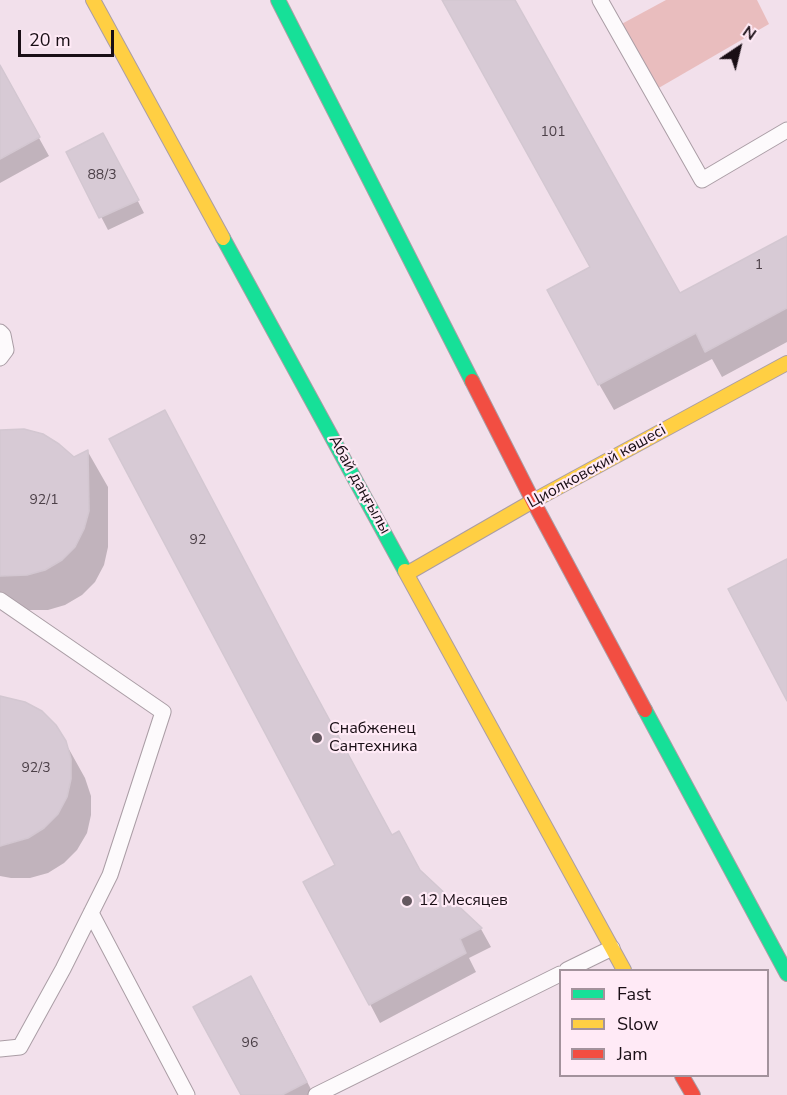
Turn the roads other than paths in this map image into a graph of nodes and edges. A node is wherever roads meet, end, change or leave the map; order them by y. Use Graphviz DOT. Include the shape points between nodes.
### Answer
graph roads {
  1 [pos="93,0"];
  2 [pos="278,0"];
  3 [pos="600,0"];
  4 [pos="787,130"];
  5 [pos="0,332"];
  6 [pos="0,358"];
  7 [pos="787,363"];
  8 [pos="533,501"];
  9 [pos="408,573"];
  10 [pos="0,601"];
  11 [pos="91,913"];
  12 [pos="612,948"];
  13 [pos="569,969"];
  14 [pos="623,969"];
  15 [pos="787,974"];
  16 [pos="559,975"];
  17 [pos="0,1049"];
  18 [pos="683,1077"];
  19 [pos="187,1095"];
  20 [pos="316,1095"];
  21 [pos="693,1095"];
  1 -- 9 [label="street, Абай даңғылы"];
  2 -- 8 [label="street"];
  3 -- 4 [label="lane" via="702,180"];
  5 -- 6 [label="lane" via="6,350"];
  7 -- 8 [label="street, Циолковский көшесі"];
  8 -- 9 [label="street, Циолковский көшесі"];
  8 -- 15 [label="street"];
  9 -- 12 [label="street, Абай даңғылы"];
  10 -- 11 [label="lane" via="163,712 110,875"];
  11 -- 17 [label="lane" via="20,1047"];
  11 -- 19 [label="lane"];
  12 -- 13 [label="lane"];
  12 -- 14 [label="street, Абай даңғылы"];
  16 -- 20 [label="lane"];
  18 -- 21 [label="street"];
}
